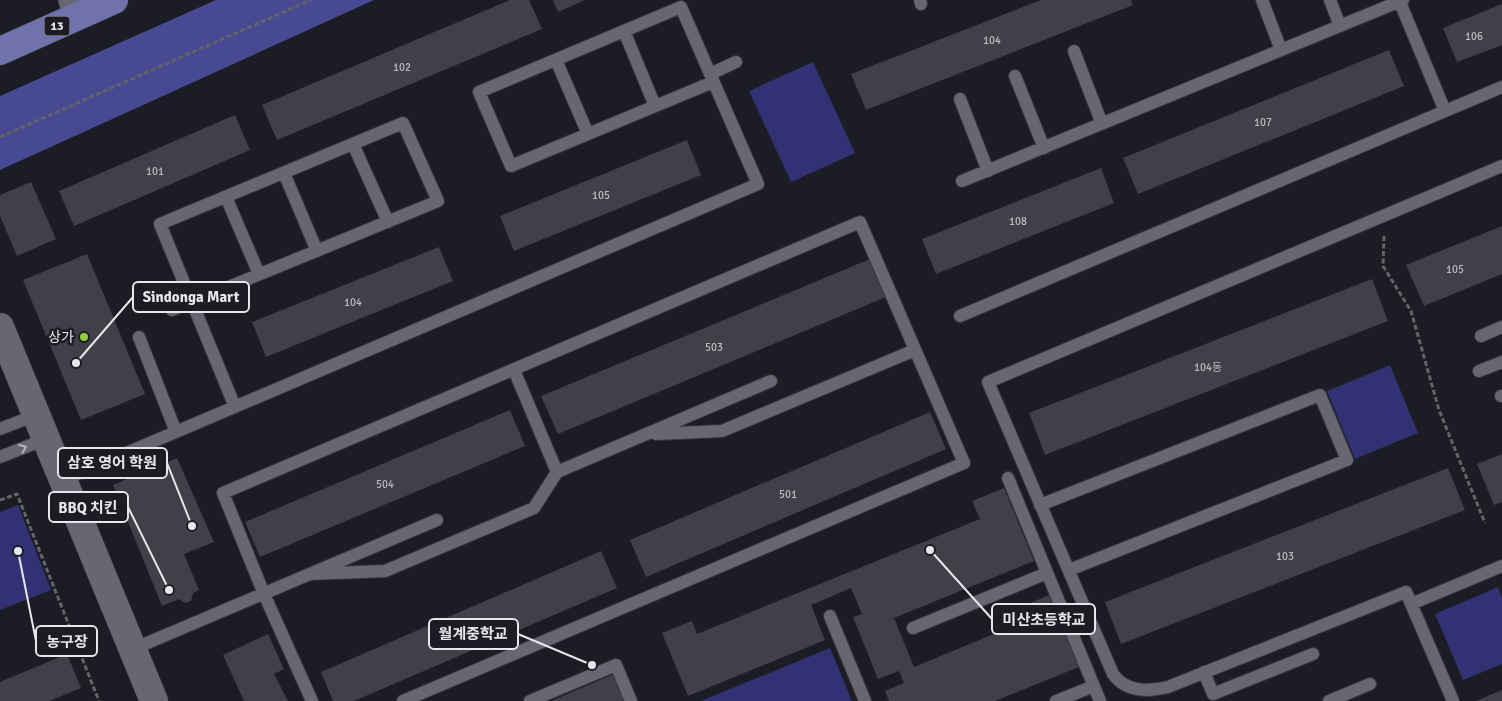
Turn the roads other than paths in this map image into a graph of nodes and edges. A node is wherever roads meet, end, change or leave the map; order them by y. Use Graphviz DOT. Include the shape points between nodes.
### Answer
graph roads {
  1 [pos="114,0"];
  2 [pos="1262,0"];
  3 [pos="1330,0"];
  4 [pos="1401,0"];
  5 [pos="74,8"];
  6 [pos="1340,26"];
  7 [pos="624,31"];
  8 [pos="1281,50"];
  9 [pos="0,51"];
  10 [pos="1074,51"];
  11 [pos="556,60"];
  12 [pos="736,62"];
  13 [pos="1015,76"];
  14 [pos="712,78"];
  15 [pos="1502,87"];
  16 [pos="960,99"];
  17 [pos="655,106"];
  18 [pos="1445,111"];
  19 [pos="1102,124"];
  20 [pos="588,134"];
  21 [pos="353,144"];
  22 [pos="1044,148"];
  23 [pos="1502,166"];
  24 [pos="988,170"];
  25 [pos="284,173"];
  26 [pos="962,181"];
  27 [pos="226,197"];
  28 [pos="388,222"];
  29 [pos="317,250"];
  30 [pos="259,274"];
  31 [pos="192,302"];
  32 [pos="172,310"];
  33 [pos="960,316"];
  34 [pos="0,327"];
  35 [pos="1502,327"];
  36 [pos="1481,336"];
  37 [pos="139,337"];
  38 [pos="915,350"];
  39 [pos="1502,362"];
  40 [pos="514,370"];
  41 [pos="1479,371"];
  42 [pos="771,381"];
  43 [pos="235,407"];
  44 [pos="41,427"];
  45 [pos="0,429"];
  46 [pos="176,432"];
  47 [pos="646,434"];
  48 [pos="0,457"];
  49 [pos="557,472"];
  50 [pos="1008,478"];
  51 [pos="63,480"];
  52 [pos="1040,505"];
  53 [pos="437,520"];
  54 [pos="1502,566"];
  55 [pos="1069,570"];
  56 [pos="1047,573"];
  57 [pos="309,574"];
  58 [pos="264,594"];
  59 [pos="1411,604"];
  60 [pos="830,616"];
  61 [pos="913,628"];
  62 [pos="133,649"];
  63 [pos="1312,654"];
  64 [pos="1204,672"];
  65 [pos="1370,684"];
  66 [pos="1094,686"];
  67 [pos="1215,697"];
  68 [pos="154,701"];
  69 [pos="312,701"];
  70 [pos="403,701"];
  71 [pos="530,701"];
  72 [pos="631,701"];
  73 [pos="865,701"];
  74 [pos="1056,701"];
  75 [pos="1100,701"];
  76 [pos="1330,701"];
  77 [pos="1452,701"];
  1 -- 5 [label="main road, 13"];
  2 -- 8 [label="lane"];
  3 -- 6 [label="lane"];
  4 -- 6 [label="lane"];
  4 -- 18 [label="lane"];
  5 -- 9 [label="main road, 13"];
  6 -- 8 [label="lane"];
  7 -- 11 [label="lane"];
  7 -- 14 [label="lane" via="681,7"];
  7 -- 17 [label="lane"];
  8 -- 19 [label="lane"];
  10 -- 19 [label="lane"];
  11 -- 20 [label="lane"];
  11 -- 20 [label="lane" via="479,92 511,166"];
  12 -- 14 [label="lane"];
  13 -- 22 [label="lane"];
  14 -- 17 [label="lane"];
  14 -- 43 [label="lane" via="758,184"];
  15 -- 18 [label="lane"];
  16 -- 24 [label="lane"];
  17 -- 20 [label="lane"];
  18 -- 33 [label="lane"];
  19 -- 22 [label="lane"];
  21 -- 25 [label="lane"];
  21 -- 28 [label="lane"];
  21 -- 28 [label="lane" via="403,123 438,201"];
  22 -- 24 [label="lane"];
  23 -- 52 [label="lane" via="988,382"];
  24 -- 26 [label="lane"];
  25 -- 27 [label="lane"];
  25 -- 29 [label="lane"];
  27 -- 30 [label="lane"];
  27 -- 31 [label="lane" via="160,224"];
  28 -- 29 [label="lane"];
  29 -- 30 [label="lane"];
  30 -- 31 [label="lane"];
  31 -- 32 [label="lane"];
  31 -- 43 [label="lane"];
  34 -- 44 [label="street"];
  35 -- 36 [label="lane"];
  37 -- 46 [label="lane"];
  38 -- 40 [label="lane" via="860,222"];
  38 -- 47 [label="lane" via="722,431"];
  38 -- 70 [label="lane" via="964,463"];
  39 -- 41 [label="lane"];
  40 -- 49 [label="lane"];
  40 -- 58 [label="lane" via="223,493"];
  42 -- 47 [label="lane"];
  43 -- 46 [label="lane"];
  44 -- 45 [label="lane"];
  48 -- 44 [label="lane, one-way"];
  44 -- 51 [label="street"];
  46 -- 51 [label="lane"];
  47 -- 49 [label="lane"];
  49 -- 57 [label="lane" via="534,508 384,571"];
  50 -- 56 [label="lane"];
  51 -- 62 [label="street"];
  52 -- 55 [label="lane"];
  52 -- 55 [label="lane" via="1320,395 1347,460"];
  53 -- 57 [label="lane"];
  54 -- 59 [label="lane"];
  55 -- 64 [label="lane" via="1119,682 1129,688 1154,690"];
  56 -- 61 [label="lane"];
  56 -- 66 [label="lane"];
  57 -- 58 [label="lane"];
  58 -- 62 [label="lane"];
  58 -- 69 [label="lane"];
  59 -- 64 [label="lane" via="1406,592"];
  59 -- 77 [label="lane"];
  60 -- 73 [label="lane"];
  62 -- 68 [label="street"];
  63 -- 67 [label="lane"];
  64 -- 67 [label="lane"];
  65 -- 76 [label="lane"];
  66 -- 74 [label="lane"];
  66 -- 75 [label="lane"];
  71 -- 72 [label="lane" via="616,665"];
}
